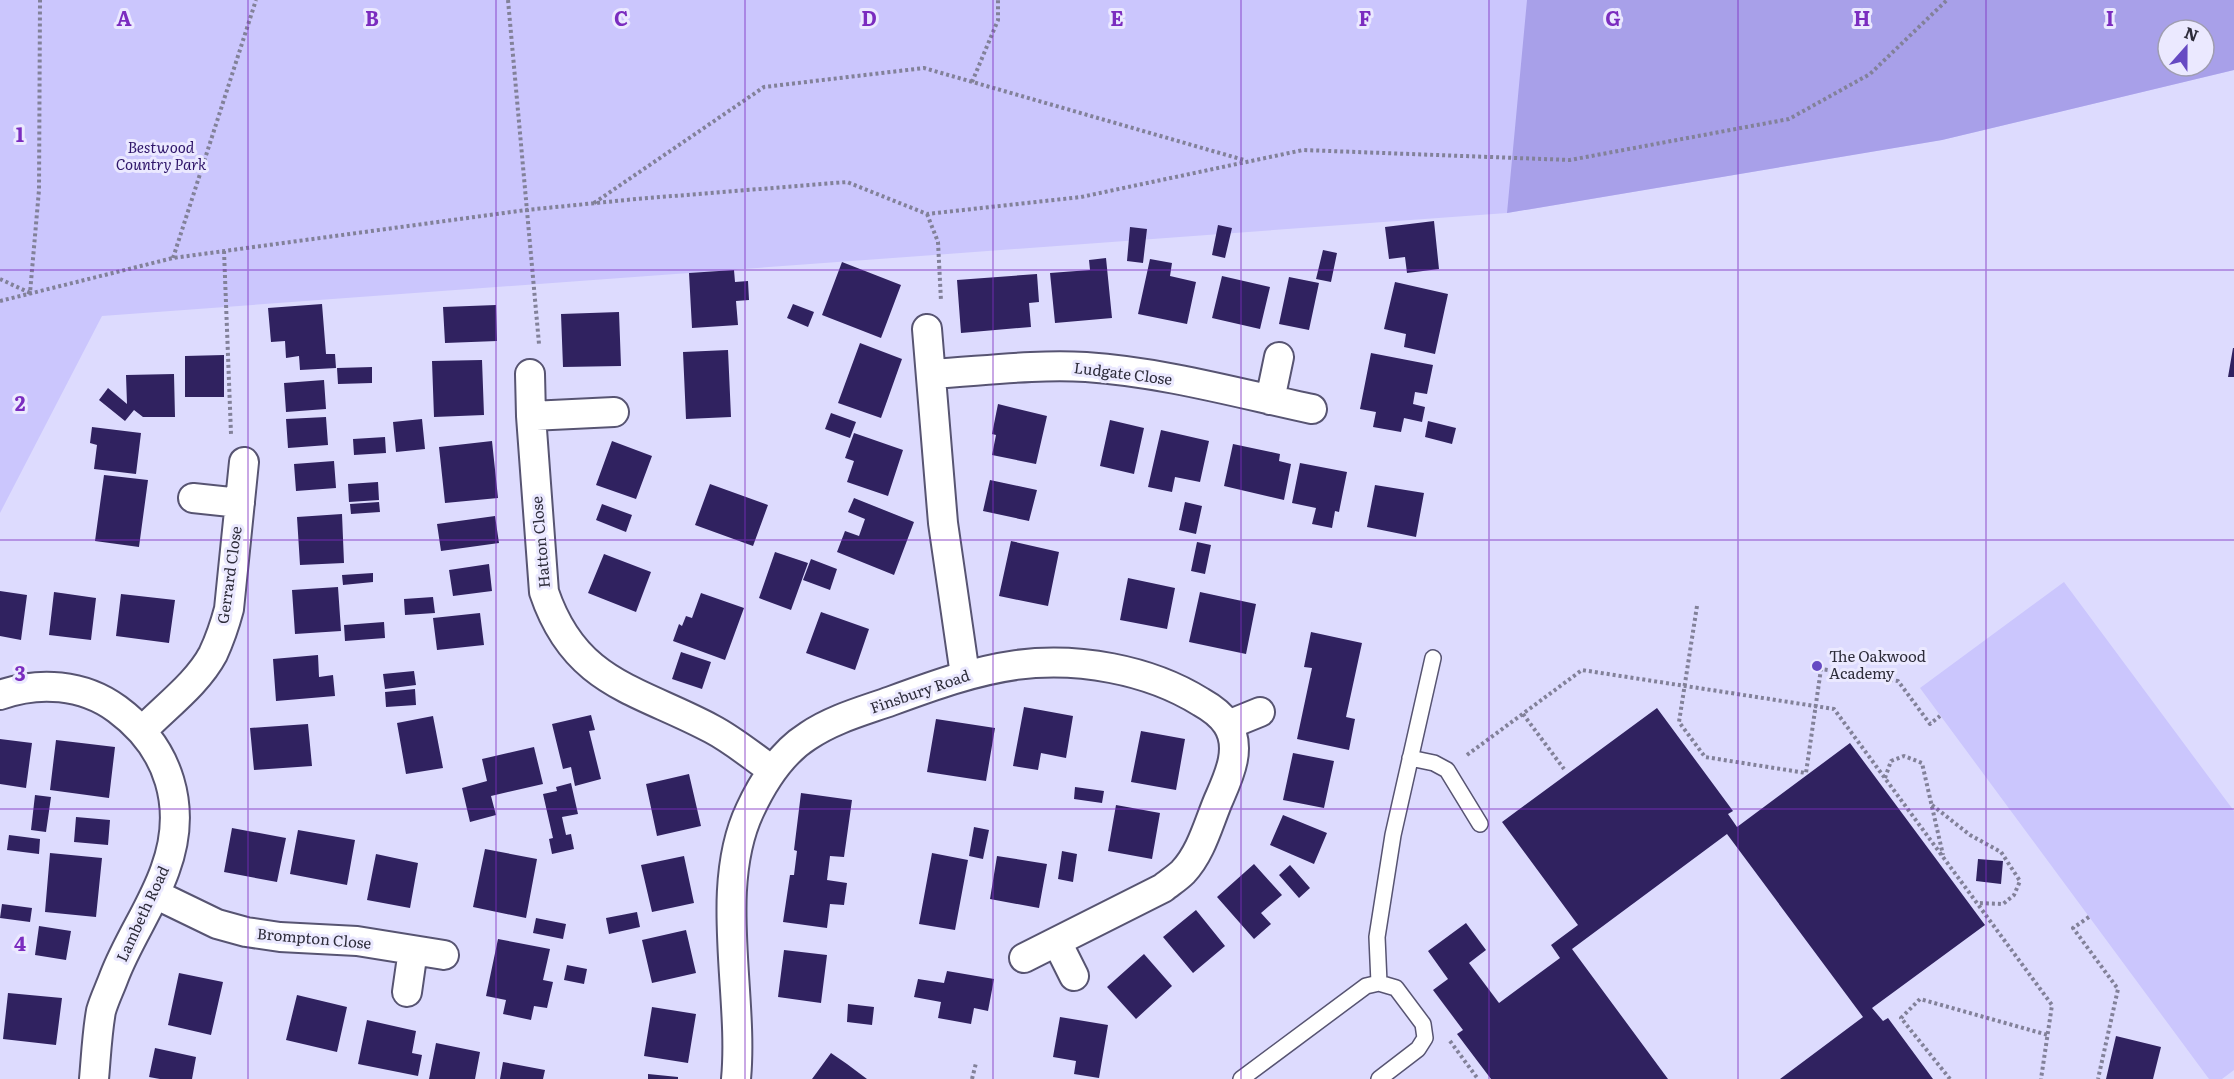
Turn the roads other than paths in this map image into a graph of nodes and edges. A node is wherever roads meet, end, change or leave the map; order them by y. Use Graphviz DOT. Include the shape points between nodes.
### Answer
graph roads {
  1 [pos="927,329"];
  2 [pos="1279,357"];
  3 [pos="530,374"];
  4 [pos="931,374"];
  5 [pos="1270,400"];
  6 [pos="1312,409"];
  7 [pos="614,412"];
  8 [pos="531,416"];
  9 [pos="244,462"];
  10 [pos="193,498"];
  11 [pos="240,503"];
  12 [pos="1433,658"];
  13 [pos="965,675"];
  14 [pos="0,695"];
  15 [pos="1260,712"];
  16 [pos="1228,725"];
  17 [pos="142,731"];
  18 [pos="1410,758"];
  19 [pos="772,770"];
  20 [pos="1480,824"];
  21 [pos="155,894"];
  22 [pos="1057,942"];
  23 [pos="413,950"];
  24 [pos="444,955"];
  25 [pos="1024,958"];
  26 [pos="1074,976"];
  27 [pos="1379,982"];
  28 [pos="407,992"];
  29 [pos="94,1079"];
  30 [pos="736,1079"];
  31 [pos="1241,1079"];
  32 [pos="1379,1079"];
  1 -- 4 [label="street"];
  2 -- 5 [label="street"];
  3 -- 8 [label="street, Hatton Close"];
  4 -- 5 [label="street, Ludgate Close" via="1088,367 1163,377"];
  4 -- 13 [label="street" via="943,523"];
  5 -- 6 [label="street, Ludgate Close"];
  7 -- 8 [label="street"];
  8 -- 19 [label="street, Hatton Close" via="544,592 561,630 608,679 713,729"];
  9 -- 11 [label="street, Gerrard Close"];
  10 -- 11 [label="street"];
  11 -- 17 [label="street, Gerrard Close" via="229,609 216,648 195,678"];
  12 -- 18 [label="lane"];
  13 -- 16 [label="street, Finsbury Road" via="1056,663 1130,673 1188,694"];
  13 -- 19 [label="street, Finsbury Road" via="837,720 806,737"];
  14 -- 17 [label="street, Lambeth Road" via="43,686 87,692 107,702"];
  15 -- 16 [label="street"];
  16 -- 22 [label="street" via="1234,747 1230,773 1195,856 1182,873 1163,888"];
  17 -- 21 [label="street, Lambeth Road" via="158,752 174,801 172,849"];
  18 -- 20 [label="lane" via="1447,770"];
  18 -- 27 [label="lane" via="1377,937"];
  19 -- 30 [label="street, Finsbury Road" via="749,812 738,846 732,885"];
  21 -- 23 [label="street, Brompton Close" via="218,924 246,932"];
  21 -- 29 [label="street, Lambeth Road" via="115,974 102,1010"];
  22 -- 25 [label="street"];
  22 -- 26 [label="street"];
  23 -- 24 [label="street, Brompton Close"];
  23 -- 28 [label="street"];
  27 -- 31 [label="lane" via="1366,986"];
  27 -- 32 [label="lane" via="1396,988 1423,1024 1425,1038 1418,1049"];
}
